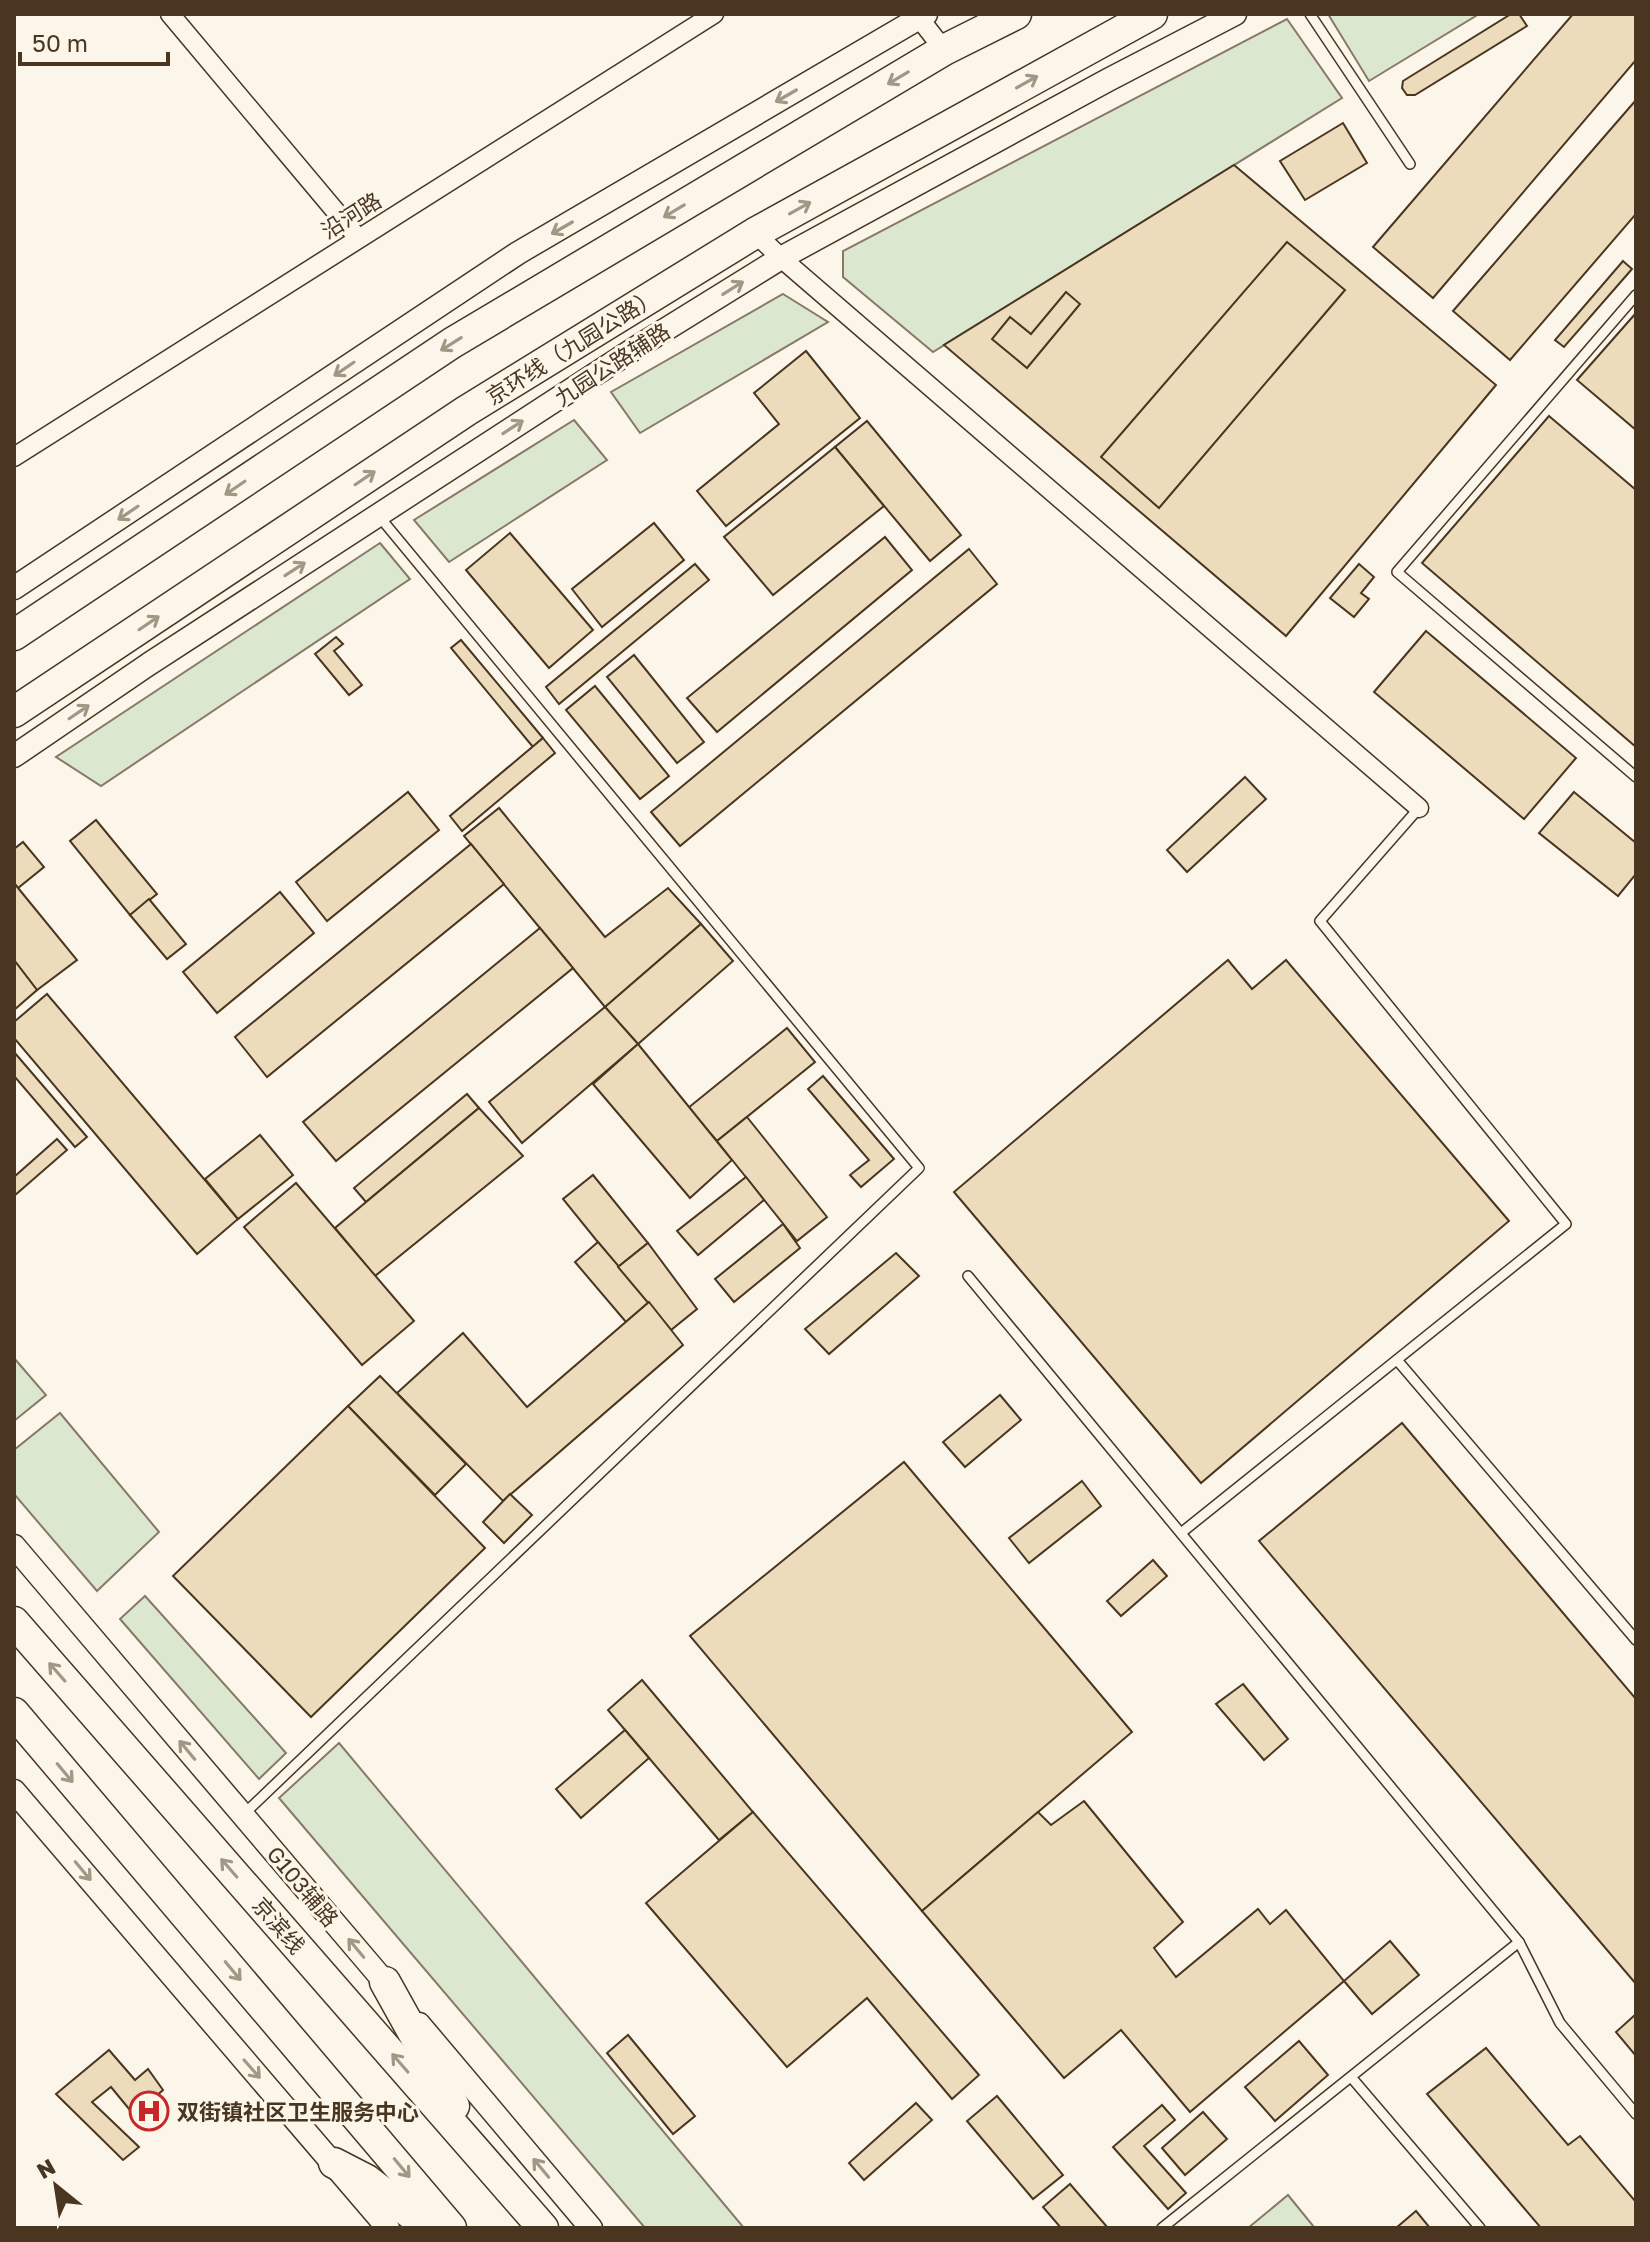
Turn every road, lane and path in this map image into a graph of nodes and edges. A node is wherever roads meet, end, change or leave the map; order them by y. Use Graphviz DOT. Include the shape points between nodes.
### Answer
graph roads {
  1 [pos="170,14"];
  2 [pos="714,14"];
  3 [pos="1016,14"];
  4 [pos="1152,14"];
  5 [pos="1235,14"];
  6 [pos="1310,14"];
  7 [pos="920,15"];
  8 [pos="944,50"];
  9 [pos="1410,164"];
  10 [pos="755,233"];
  11 [pos="358,238"];
  12 [pos="781,258"];
  13 [pos="1636,295"];
  14 [pos="14,457"];
  15 [pos="378,515"];
  16 [pos="14,588"];
  17 [pos="14,635"];
  18 [pos="14,712"];
  19 [pos="14,756"];
  20 [pos="1636,777"];
  21 [pos="1419,808"];
  22 [pos="968,1276"];
  23 [pos="1397,1360"];
  24 [pos="1181,1533"];
  25 [pos="14,1546"];
  26 [pos="14,1622"];
  27 [pos="1636,1640"];
  28 [pos="14,1713"];
  29 [pos="14,1791"];
  30 [pos="243,1815"];
  31 [pos="1519,1942"];
  32 [pos="385,1982"];
  33 [pos="1351,2077"];
  34 [pos="1636,2114"];
  35 [pos="482,2156"];
  36 [pos="334,2163"];
  37 [pos="388,2228"];
  38 [pos="429,2228"];
  39 [pos="451,2228"];
  40 [pos="543,2228"];
  41 [pos="591,2228"];
  42 [pos="1162,2228"];
  43 [pos="1480,2228"];
  1 -- 11 [label="street"];
  2 -- 11 [label="street, 沿河路"];
  3 -- 8 [label="highway"];
  10 -- 4 [label="highway, 京环线（九园公路）, one-way"];
  5 -- 12 [label="street, 九园公路辅路"];
  6 -- 9 [label="lane"];
  7 -- 8 [label="street"];
  7 -- 16 [label="street, one-way" via="518,253"];
  8 -- 17 [label="highway, one-way" via="452,343"];
  10 -- 12 [label="street"];
  18 -- 10 [label="highway, 京环线（九园公路）, one-way" via="466,411"];
  11 -- 14 [label="street, 沿河路"];
  15 -- 12 [label="street, 九园公路辅路, one-way"];
  12 -- 21 [label="street"];
  13 -- 20 [label="lane" via="1397,572"];
  19 -- 15 [label="street, 九园公路辅路, one-way"];
  15 -- 30 [label="lane" via="919,1168"];
  21 -- 23 [label="lane" via="1320,921 1566,1224"];
  22 -- 24 [label="lane"];
  23 -- 24 [label="lane"];
  23 -- 27 [label="lane"];
  24 -- 31 [label="lane"];
  30 -- 25 [label="street, G103辅路, one-way"];
  35 -- 26 [label="highway, 京滨线, one-way"];
  28 -- 39 [label="highway, one-way"];
  29 -- 36 [label="street, one-way"];
  32 -- 30 [label="street, G103辅路, one-way"];
  31 -- 33 [label="lane"];
  31 -- 34 [label="lane" via="1560,2023"];
  32 -- 35 [label="highway"];
  41 -- 32 [label="street, G103辅路, one-way"];
  33 -- 42 [label="lane"];
  33 -- 43 [label="lane"];
  35 -- 40 [label="highway, 京滨线"];
  36 -- 37 [label="street"];
  36 -- 38 [label="highway" via="367,2180"];
}
